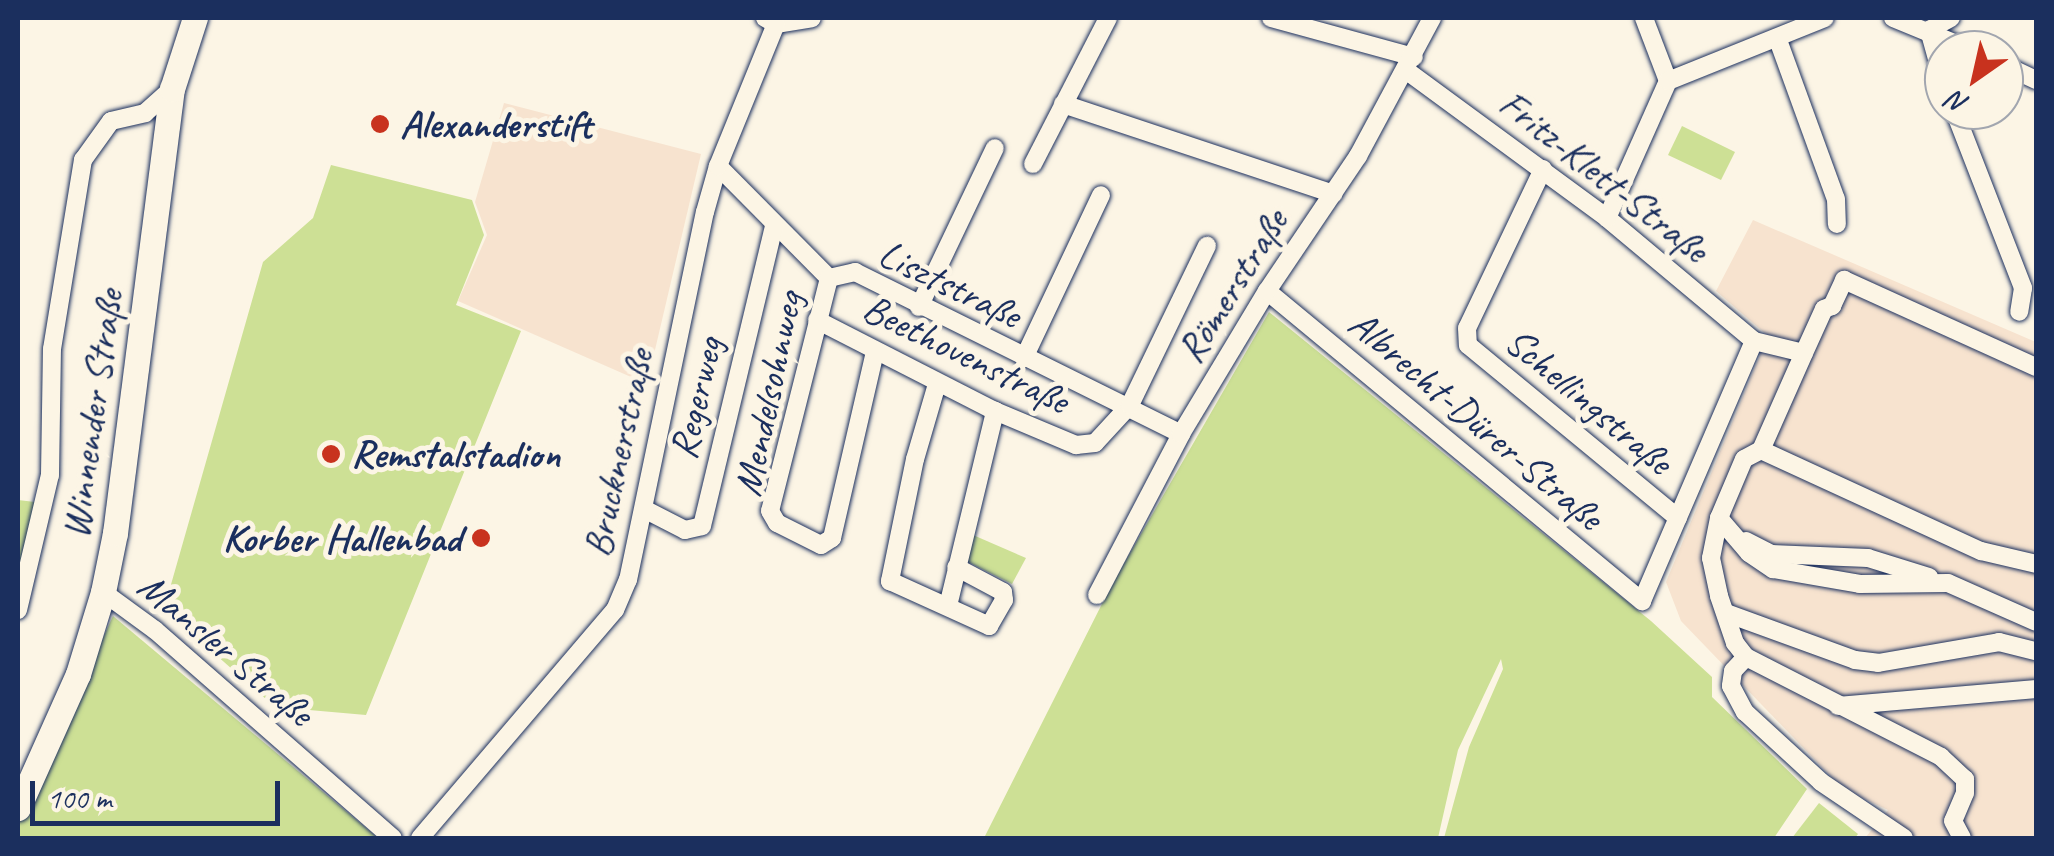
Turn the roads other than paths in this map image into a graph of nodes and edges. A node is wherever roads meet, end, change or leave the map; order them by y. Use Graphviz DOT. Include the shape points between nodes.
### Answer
graph roads {
  1 [pos="195,18"];
  2 [pos="812,18"];
  3 [pos="1108,18"];
  4 [pos="1271,18"];
  5 [pos="1432,18"];
  6 [pos="1644,18"];
  7 [pos="1825,18"];
  8 [pos="1893,18"];
  9 [pos="1951,18"];
  10 [pos="770,21"];
  11 [pos="1929,30"];
  12 [pos="1778,40"];
  13 [pos="1410,64"];
  14 [pos="1668,81"];
  15 [pos="172,89"];
  16 [pos="1064,104"];
  17 [pos="1962,130"];
  18 [pos="995,148"];
  19 [pos="1033,164"];
  20 [pos="718,166"];
  21 [pos="1543,169"];
  22 [pos="1332,194"];
  23 [pos="1101,195"];
  24 [pos="1607,218"];
  25 [pos="1838,224"];
  26 [pos="774,225"];
  27 [pos="1206,246"];
  28 [pos="829,278"];
  29 [pos="1266,292"];
  30 [pos="919,308"];
  31 [pos="2018,312"];
  32 [pos="818,320"];
  33 [pos="1754,341"];
  34 [pos="875,352"];
  35 [pos="1804,353"];
  36 [pos="1024,358"];
  37 [pos="2036,367"];
  38 [pos="938,384"];
  39 [pos="1130,405"];
  40 [pos="995,411"];
  41 [pos="1181,434"];
  42 [pos="1761,450"];
  43 [pos="644,509"];
  44 [pos="1678,518"];
  45 [pos="1719,518"];
  46 [pos="2036,564"];
  47 [pos="956,567"];
  48 [pos="104,592"];
  49 [pos="1097,595"];
  50 [pos="948,606"];
  51 [pos="18,610"];
  52 [pos="1726,614"];
  53 [pos="2036,622"];
  54 [pos="2036,651"];
  55 [pos="1746,657"];
  56 [pos="2036,689"];
  57 [pos="1837,706"];
  58 [pos="18,808"];
  59 [pos="394,838"];
  60 [pos="420,838"];
  61 [pos="1904,838"];
  62 [pos="1962,838"];
  1 -- 15 [label="street, Winnender Straße"];
  2 -- 10 [label="street"];
  3 -- 16 [label="street"];
  4 -- 13 [label="street, Fritz-Klett-Straße"];
  5 -- 13 [label="street, Römerstraße"];
  6 -- 14 [label="street"];
  7 -- 12 [label="street"];
  8 -- 11 [label="street"];
  9 -- 11 [label="street"];
  10 -- 20 [label="street, Brucknerstraße"];
  12 -- 14 [label="street"];
  12 -- 25 [label="street" via="1836,199"];
  13 -- 21 [label="street, Fritz-Klett-Straße"];
  13 -- 22 [label="street, Römerstraße"];
  14 -- 24 [label="street"];
  15 -- 48 [label="street, Winnender Straße"];
  15 -- 51 [label="street" via="145,113 111,121 83,160 52,349 50,475"];
  16 -- 19 [label="street"];
  16 -- 22 [label="street"];
  17 -- 31 [label="street" via="2023,288"];
  18 -- 30 [label="street"];
  20 -- 26 [label="street, Lisztstraße"];
  20 -- 43 [label="street, Brucknerstraße"];
  21 -- 24 [label="street, Fritz-Klett-Straße"];
  21 -- 44 [label="street, Schellingstraße" via="1467,328 1468,345"];
  22 -- 29 [label="street, Römerstraße"];
  23 -- 36 [label="street"];
  24 -- 33 [label="street, Fritz-Klett-Straße"];
  26 -- 28 [label="street, Lisztstraße"];
  26 -- 43 [label="street, Regerweg" via="702,526 685,530"];
  27 -- 39 [label="street, Beethovenstraße"];
  28 -- 30 [label="street, Lisztstraße" via="855,272"];
  28 -- 32 [label="street, Mendelsohnweg"];
  29 -- 41 [label="street, Römerstraße"];
  29 -- 44 [label="street, Albrecht-Dürer-Straße" via="1642,601"];
  30 -- 36 [label="street, Lisztstraße"];
  32 -- 34 [label="street, Beethovenstraße"];
  32 -- 34 [label="street, Mendelsohnweg" via="770,510 776,524 821,544 832,538"];
  33 -- 35 [label="street"];
  33 -- 44 [label="street"];
  34 -- 38 [label="street, Beethovenstraße"];
  35 -- 37 [label="street" via="1844,280"];
  35 -- 42 [label="street"];
  36 -- 39 [label="street, Lisztstraße"];
  38 -- 40 [label="street, Beethovenstraße"];
  38 -- 50 [label="street" via="890,581"];
  39 -- 40 [label="street, Beethovenstraße" via="1095,443 1076,445"];
  39 -- 41 [label="street, Lisztstraße"];
  40 -- 47 [label="street"];
  41 -- 49 [label="street, Römerstraße"];
  42 -- 45 [label="street" via="1744,459"];
  42 -- 46 [label="street" via="1981,551"];
  43 -- 60 [label="street, Brucknerstraße" via="615,610"];
  45 -- 52 [label="street" via="1711,558"];
  45 -- 53 [label="street" via="1773,569 1860,584 1948,583"];
  47 -- 50 [label="street"];
  47 -- 50 [label="street" via="996,585 1004,600 984,627"];
  48 -- 58 [label="street, Winnender Straße" via="78,674"];
  48 -- 59 [label="street, Mansler Straße"];
  52 -- 54 [label="street" via="1878,663 1999,642"];
  52 -- 55 [label="street"];
  55 -- 57 [label="street"];
  55 -- 61 [label="street" via="1733,671 1731,686 1746,712 1821,782"];
  56 -- 57 [label="street"];
  57 -- 62 [label="street" via="1941,758 1965,778 1953,821"];
}
